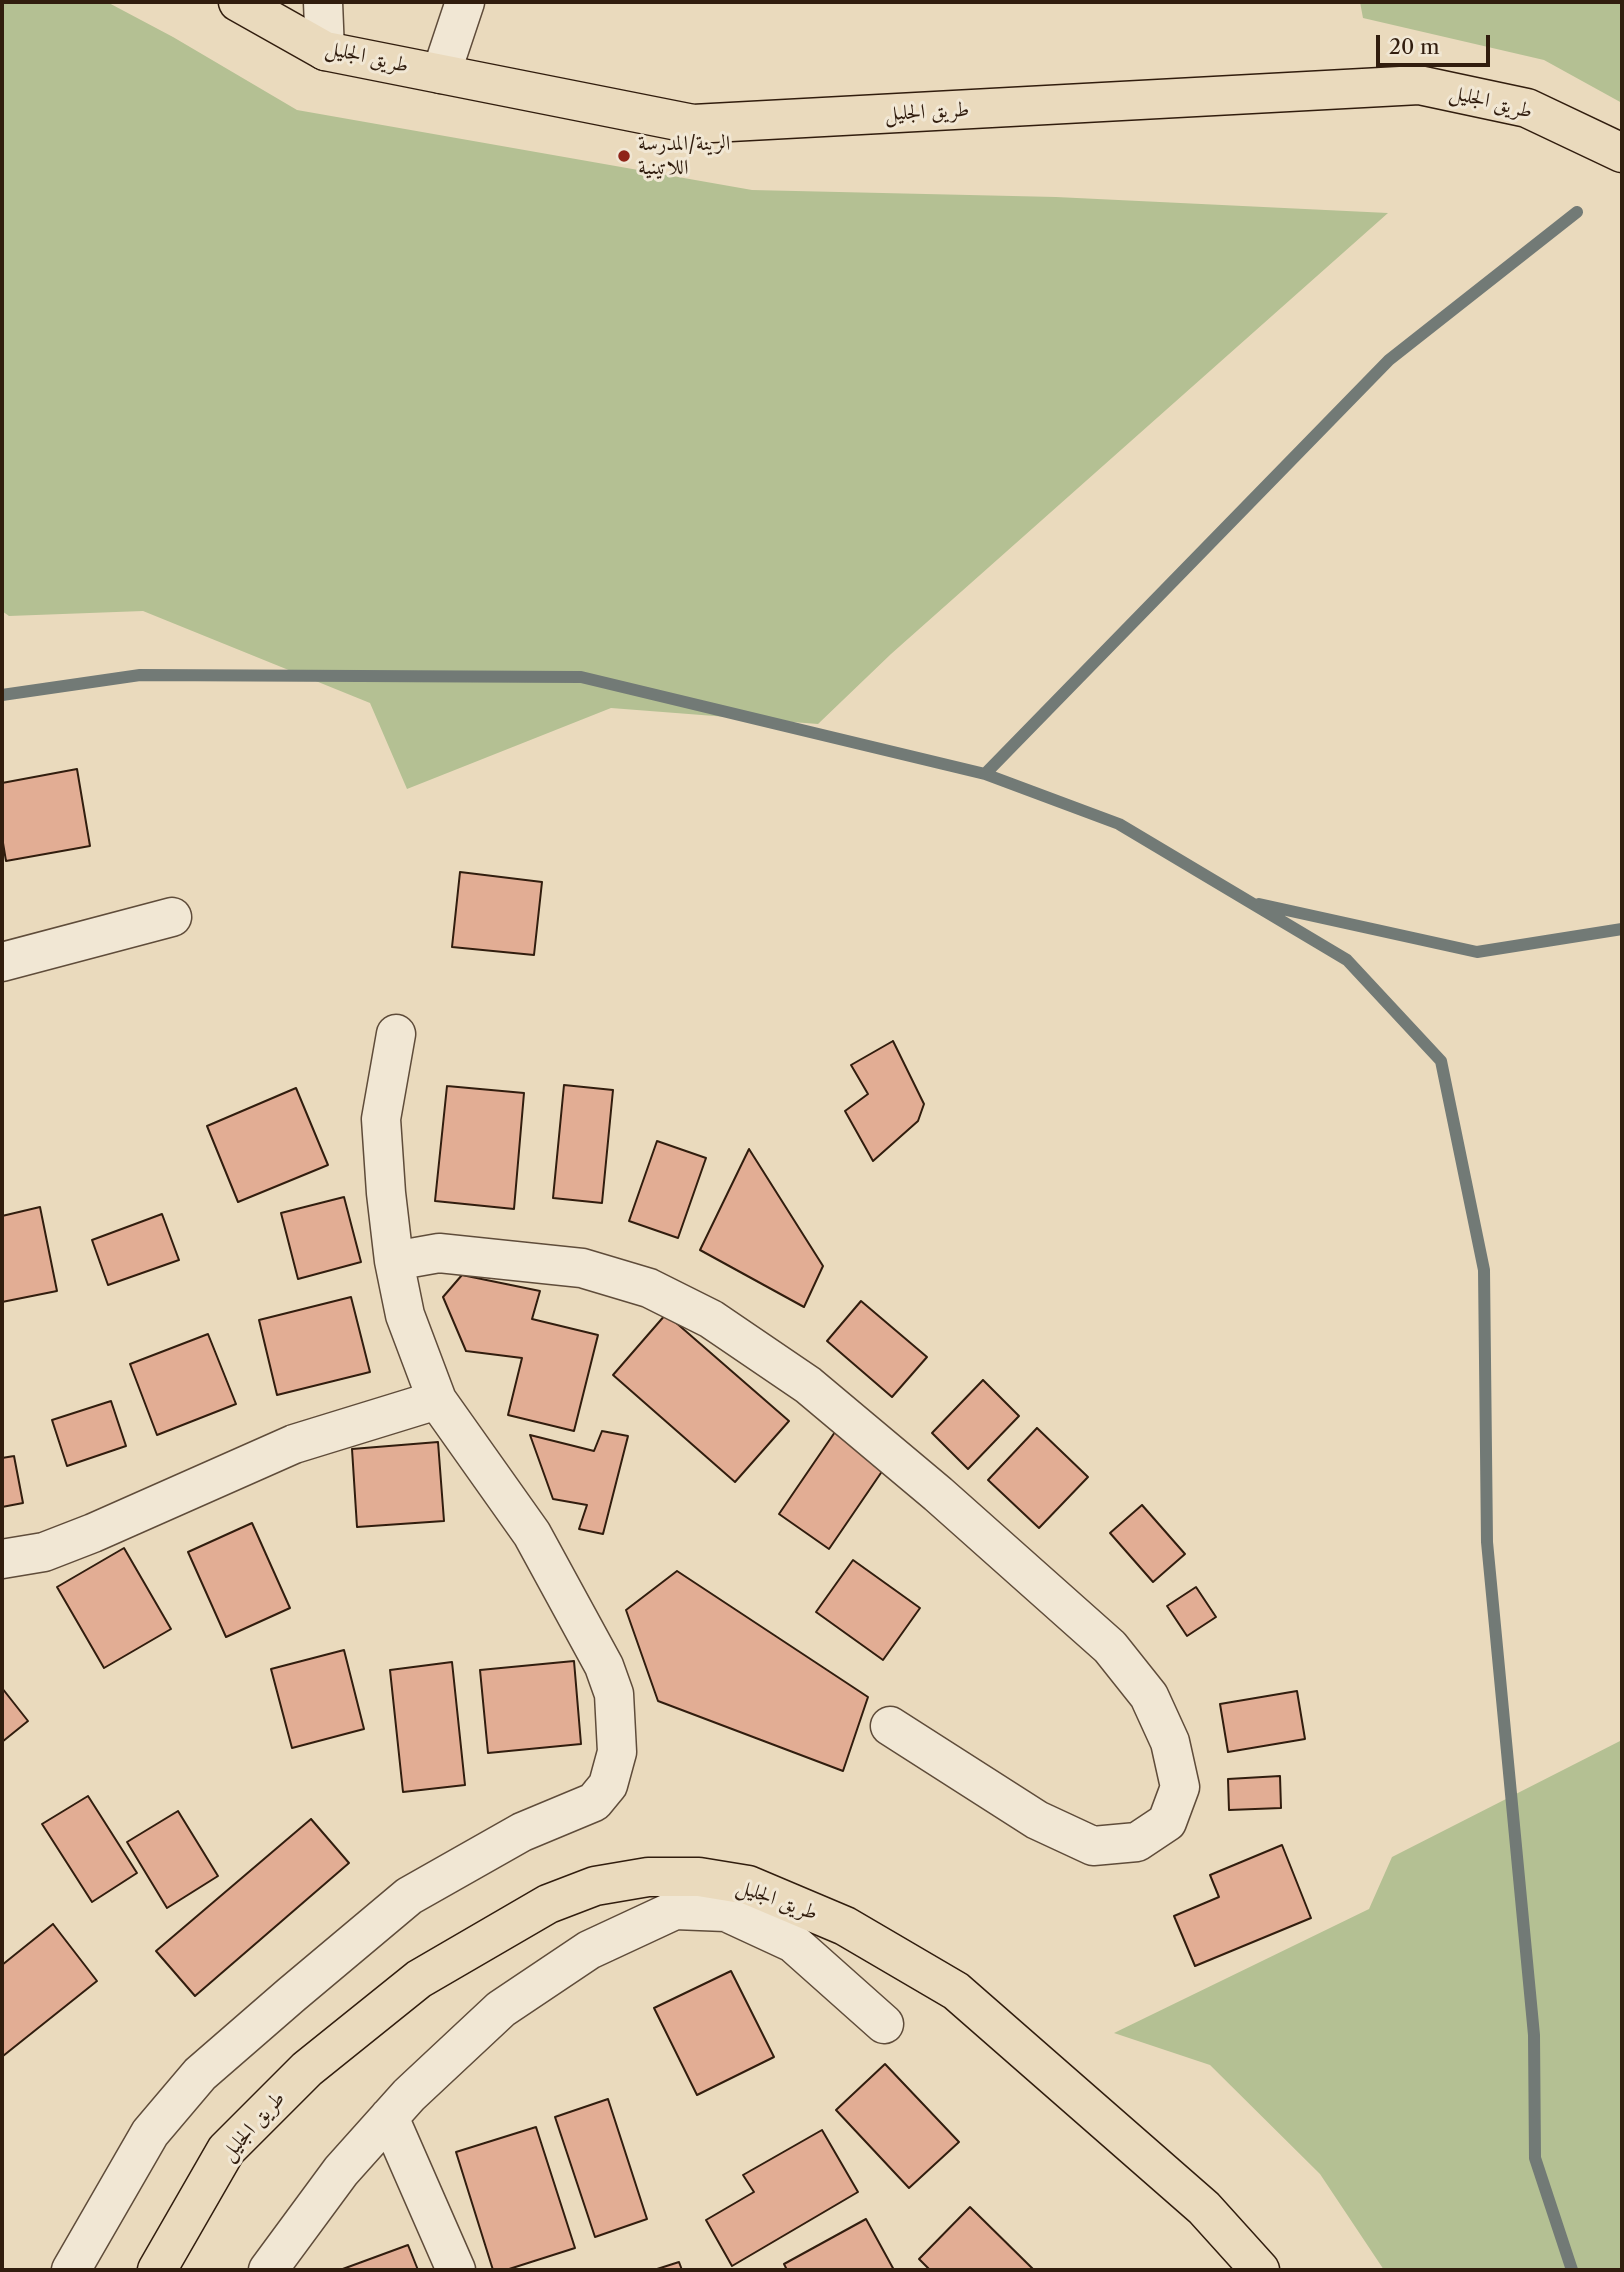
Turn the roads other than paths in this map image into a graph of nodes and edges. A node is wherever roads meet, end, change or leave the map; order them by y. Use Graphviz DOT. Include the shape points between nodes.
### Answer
graph roads {
  1 [pos="238,2"];
  2 [pos="323,2"];
  3 [pos="465,2"];
  4 [pos="325,51"];
  5 [pos="441,74"];
  6 [pos="1622,153"];
  7 [pos="172,917"];
  8 [pos="2,962"];
  9 [pos="396,1034"];
  10 [pos="394,1261"];
  11 [pos="437,1401"];
  12 [pos="2,1559"];
  13 [pos="890,1726"];
  14 [pos="884,2024"];
  15 [pos="389,2117"];
  16 [pos="71,2270"];
  17 [pos="157,2270"];
  18 [pos="268,2270"];
  19 [pos="456,2270"];
  20 [pos="1260,2270"];
  1 -- 4 [label="main road, طريق الجليل"];
  2 -- 4 [label="street"];
  3 -- 5 [label="street"];
  4 -- 5 [label="main road, طريق الجليل"];
  5 -- 6 [label="main road, طريق الجليل" via="693,124 1419,85 1527,108"];
  7 -- 8 [label="street"];
  9 -- 10 [label="street" via="381,1119"];
  10 -- 11 [label="street" via="405,1315"];
  10 -- 13 [label="street" via="439,1253 582,1268 649,1288 712,1319 808,1385 1110,1647 1149,1696 1170,1742 1180,1787 1167,1822 1136,1842 1093,1846 1037,1821"];
  11 -- 12 [label="street" via="294,1444 93,1533 44,1552"];
  11 -- 16 [label="street" via="532,1534 604,1666 614,1694 617,1752 608,1784 594,1802 522,1832 409,1896 200,2074 150,2133"];
  14 -- 15 [label="street" via="793,1943 726,1912 675,1910 589,1950 501,2009"];
  15 -- 18 [label="street" via="341,2171"];
  15 -- 19 [label="street"];
  17 -- 20 [label="main road, طريق الجليل" via="226,2150 307,2069 419,1979 548,1904 595,1886 648,1877 699,1877 748,1885 845,1926 956,1991 1204,2208"];
}
